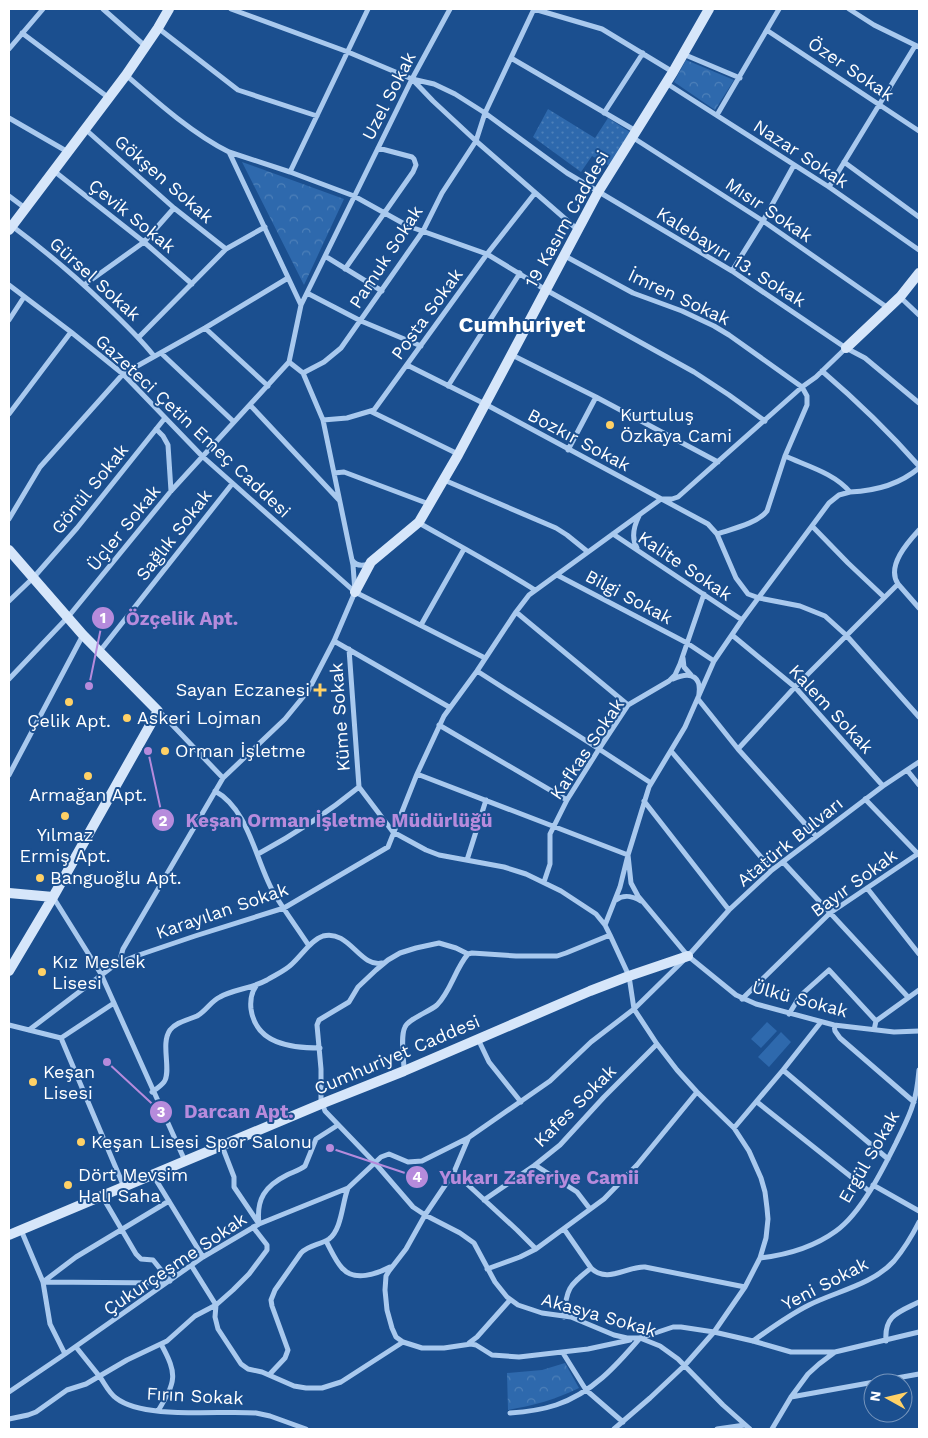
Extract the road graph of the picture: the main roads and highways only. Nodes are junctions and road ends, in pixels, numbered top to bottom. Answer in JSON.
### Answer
{"nodes":[{"id":1,"x":169,"y":9,"type":"edge"},
{"id":2,"x":709,"y":9,"type":"edge"},
{"id":3,"x":10,"y":228,"type":"edge"},
{"id":4,"x":919,"y":273,"type":"edge"},
{"id":5,"x":846,"y":348,"type":"road end"},
{"id":6,"x":9,"y":550,"type":"edge"},
{"id":7,"x":355,"y":592,"type":"road end"},
{"id":8,"x":9,"y":893,"type":"edge"},
{"id":9,"x":54,"y":899,"type":"junction"},
{"id":10,"x":688,"y":956,"type":"road end"},
{"id":11,"x":9,"y":971,"type":"edge"},
{"id":12,"x":9,"y":980,"type":"edge"},
{"id":13,"x":9,"y":1235,"type":"edge"}],
"edges":[{"from":1,"to":3,"type":"main road"},
{"from":2,"to":7,"type":"main road","name":"19 Kasım Caddesi"},
{"from":4,"to":5,"type":"main road"},
{"from":6,"to":9,"type":"main road"},
{"from":8,"to":9,"type":"main road"},
{"from":9,"to":11,"type":"main road"},
{"from":9,"to":12,"type":"main road"},
{"from":10,"to":13,"type":"main road","name":"Cumhuriyet Caddesi"}]}
